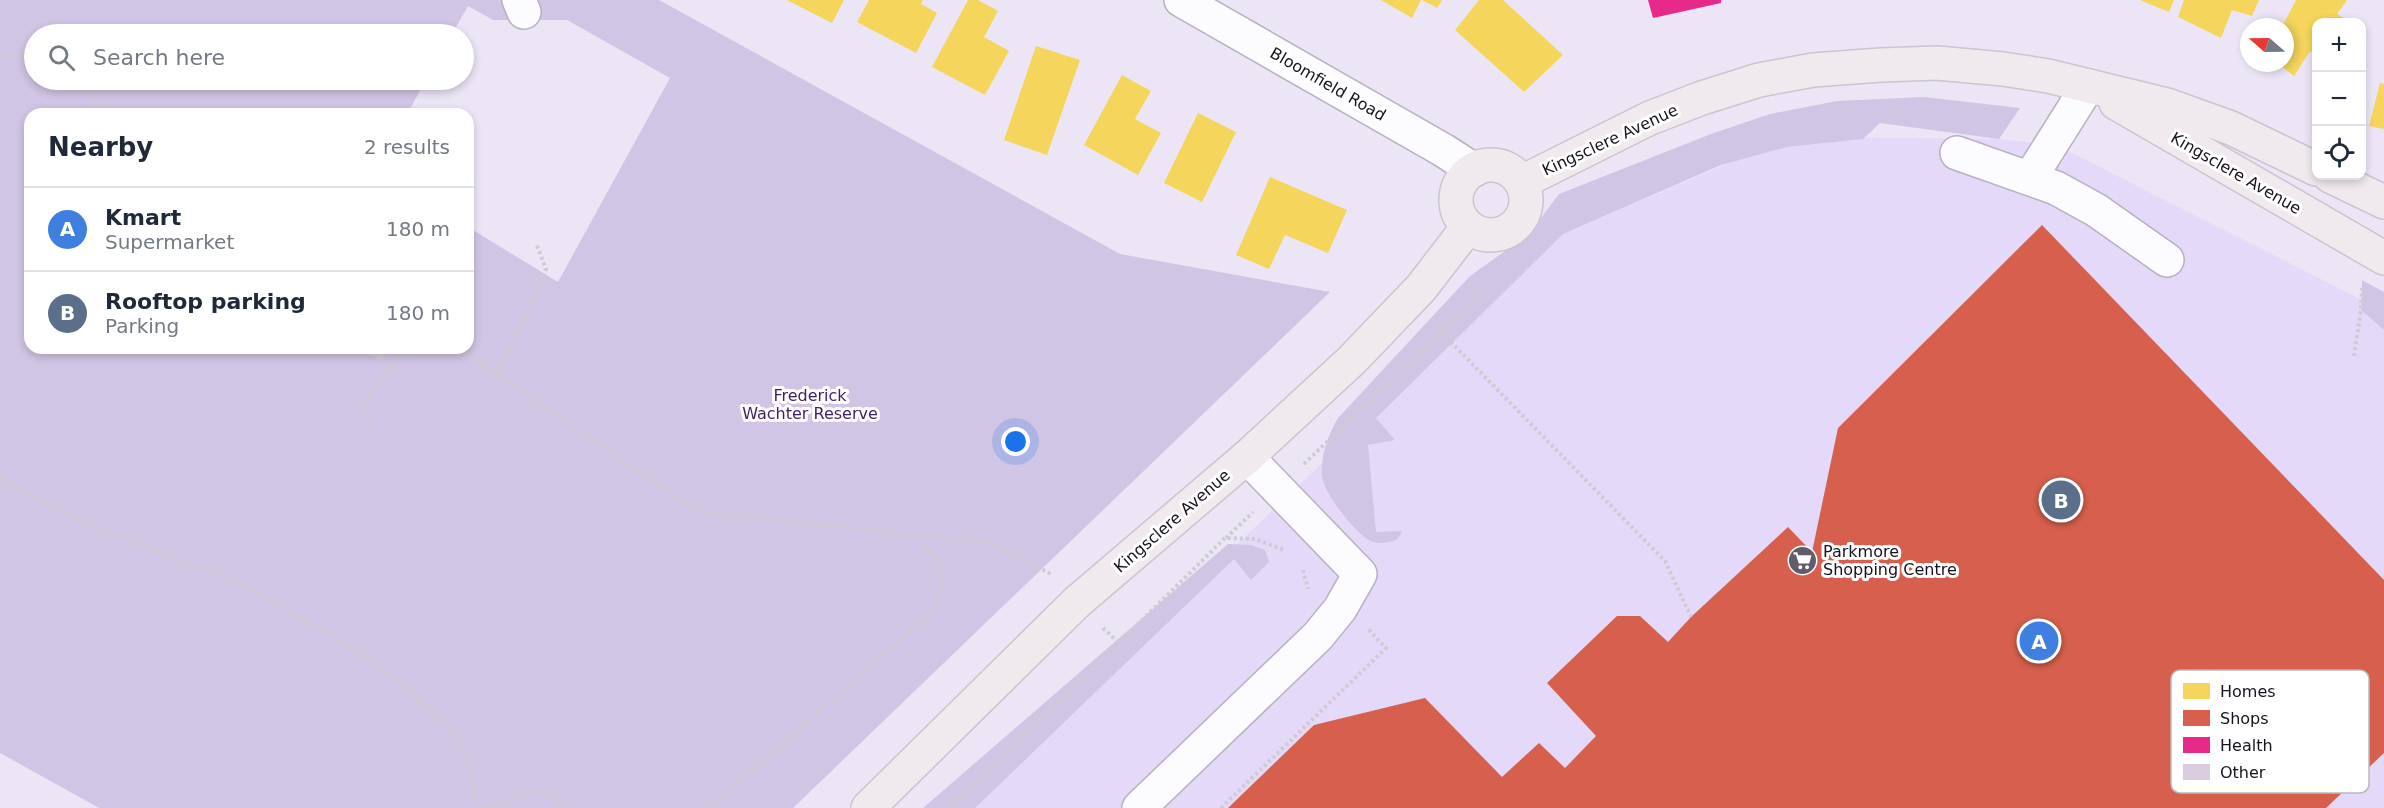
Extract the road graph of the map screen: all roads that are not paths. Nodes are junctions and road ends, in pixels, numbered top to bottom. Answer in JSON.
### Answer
{"nodes":[{"id":1,"x":1181,"y":0,"type":"edge"},
{"id":2,"x":2088,"y":86,"type":"junction"},
{"id":3,"x":1956,"y":153,"type":"dead end"},
{"id":4,"x":2312,"y":167,"type":"edge"},
{"id":5,"x":1474,"y":170,"type":"junction"},
{"id":6,"x":2030,"y":178,"type":"junction"},
{"id":7,"x":2338,"y":180,"type":"edge"},
{"id":8,"x":1522,"y":182,"type":"junction"},
{"id":9,"x":2384,"y":202,"type":"edge"},
{"id":10,"x":1468,"y":227,"type":"junction"},
{"id":11,"x":2384,"y":258,"type":"edge"},
{"id":12,"x":2167,"y":260,"type":"dead end"},
{"id":13,"x":1247,"y":457,"type":"junction"},
{"id":14,"x":868,"y":808,"type":"edge"},
{"id":15,"x":1139,"y":808,"type":"edge"}],
"edges":[{"from":1,"to":5,"type":"street","name":"Bloomfield Road"},
{"from":2,"to":4,"type":"main road","name":"Kingsclere Avenue"},
{"from":2,"to":6,"type":"street"},
{"from":2,"to":8,"type":"main road","name":"Kingsclere Avenue"},
{"from":2,"to":11,"type":"main road","name":"Kingsclere Avenue"},
{"from":3,"to":6,"type":"street"},
{"from":5,"to":8,"type":"main road"},
{"from":5,"to":10,"type":"main road"},
{"from":6,"to":12,"type":"street"},
{"from":7,"to":9,"type":"main road"},
{"from":8,"to":10,"type":"main road"},
{"from":10,"to":13,"type":"main road","name":"Kingsclere Avenue"},
{"from":13,"to":14,"type":"main road","name":"Kingsclere Avenue"},
{"from":13,"to":15,"type":"street"}]}
